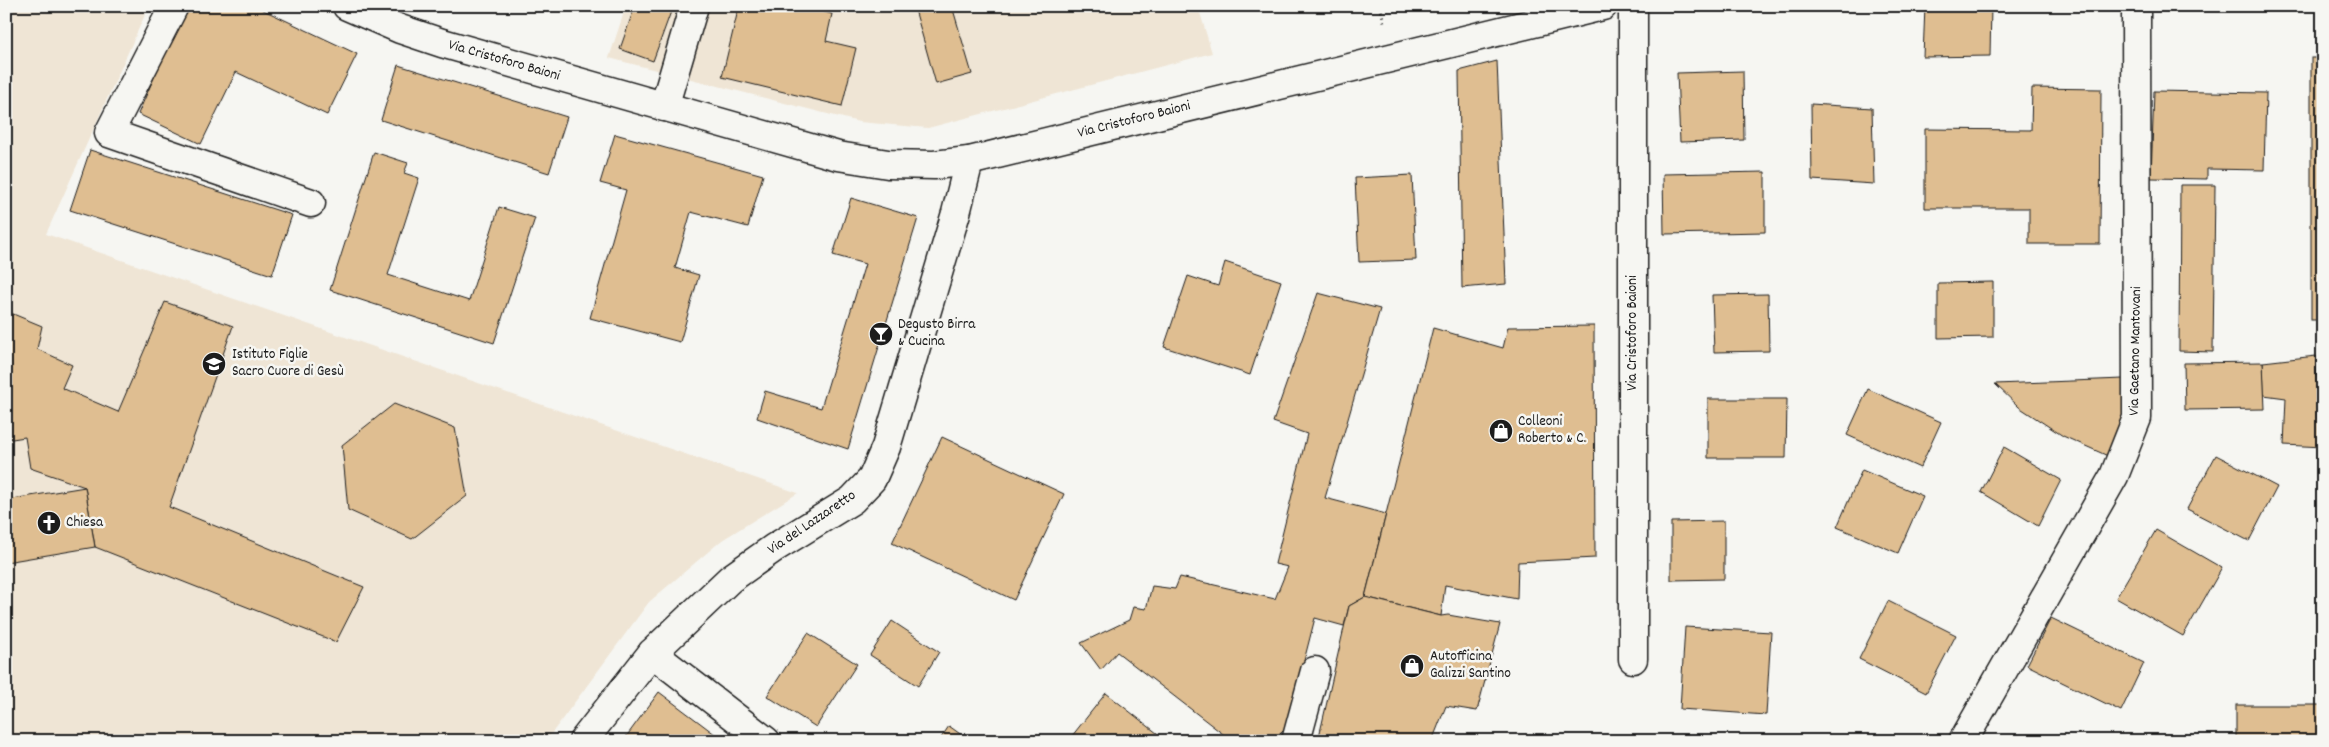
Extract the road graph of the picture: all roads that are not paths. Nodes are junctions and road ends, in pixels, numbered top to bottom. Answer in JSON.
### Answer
{"nodes":[{"id":1,"x":174,"y":6,"type":"edge"},
{"id":2,"x":347,"y":6,"type":"edge"},
{"id":3,"x":694,"y":6,"type":"edge"},
{"id":4,"x":1603,"y":6,"type":"edge"},
{"id":5,"x":1633,"y":6,"type":"edge"},
{"id":6,"x":2136,"y":6,"type":"edge"},
{"id":7,"x":664,"y":107,"type":"junction"},
{"id":8,"x":969,"y":161,"type":"junction"},
{"id":9,"x":311,"y":203,"type":"dead end"},
{"id":10,"x":652,"y":653,"type":"junction"},
{"id":11,"x":1633,"y":659,"type":"dead end"},
{"id":12,"x":1315,"y":671,"type":"dead end"},
{"id":13,"x":583,"y":741,"type":"edge"},
{"id":14,"x":766,"y":741,"type":"edge"},
{"id":15,"x":1296,"y":741,"type":"edge"},
{"id":16,"x":1963,"y":741,"type":"edge"}],
"edges":[{"from":1,"to":9,"type":"street"},
{"from":2,"to":7,"type":"street","name":"Via Cristoforo Baioni"},
{"from":3,"to":7,"type":"street"},
{"from":4,"to":8,"type":"street","name":"Via Cristoforo Baioni"},
{"from":5,"to":11,"type":"street","name":"Via Cristoforo Baioni"},
{"from":6,"to":16,"type":"street","name":"Via Gaetano Mantovani"},
{"from":7,"to":8,"type":"street","name":"Via Cristoforo Baioni"},
{"from":8,"to":10,"type":"street","name":"Via del Lazzaretto"},
{"from":10,"to":13,"type":"street","name":"Via del Lazzaretto"},
{"from":10,"to":14,"type":"street"},
{"from":12,"to":15,"type":"street"}]}
